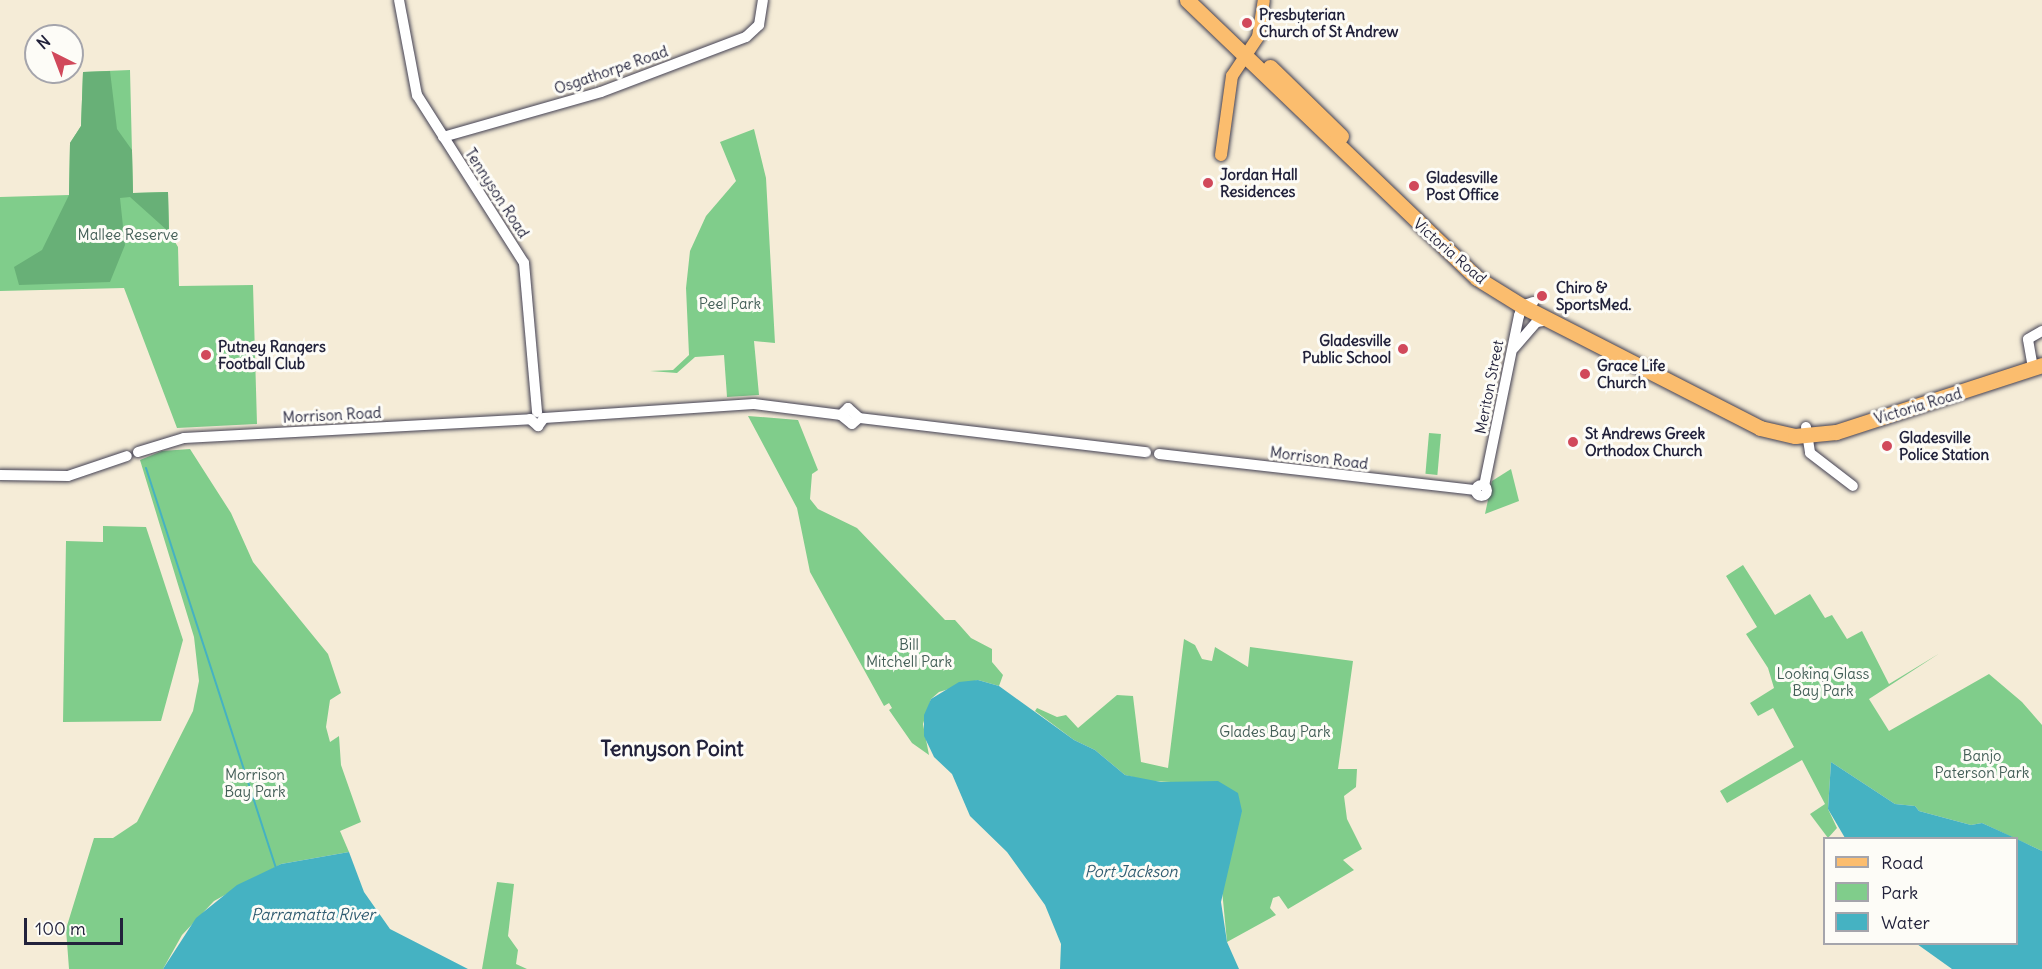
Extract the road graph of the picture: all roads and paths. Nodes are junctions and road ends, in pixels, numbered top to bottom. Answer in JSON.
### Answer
{"nodes":[{"id":1,"x":399,"y":0,"type":"edge"},
{"id":2,"x":763,"y":0,"type":"edge"},
{"id":3,"x":1186,"y":0,"type":"edge"},
{"id":4,"x":1198,"y":0,"type":"edge"},
{"id":5,"x":1264,"y":0,"type":"edge"},
{"id":6,"x":1248,"y":51,"type":"junction"},
{"id":7,"x":442,"y":137,"type":"junction"},
{"id":8,"x":1221,"y":155,"type":"dead end"},
{"id":9,"x":1527,"y":304,"type":"junction"},
{"id":10,"x":1552,"y":320,"type":"junction"},
{"id":11,"x":2042,"y":331,"type":"edge"},
{"id":12,"x":1512,"y":353,"type":"junction"},
{"id":13,"x":2037,"y":363,"type":"edge"},
{"id":14,"x":537,"y":417,"type":"junction"},
{"id":15,"x":1807,"y":432,"type":"junction"},
{"id":16,"x":0,"y":475,"type":"edge"},
{"id":17,"x":1853,"y":486,"type":"dead end"},
{"id":18,"x":1480,"y":488,"type":"joint"}],
"edges":[{"from":1,"to":7,"type":"street","name":"Tennyson Road"},
{"from":2,"to":7,"type":"street","name":"Osgathorpe Road"},
{"from":3,"to":6,"type":"highway","name":"Victoria Road"},
{"from":4,"to":6,"type":"highway","name":"Victoria Road"},
{"from":5,"to":6,"type":"main road"},
{"from":6,"to":8,"type":"main road"},
{"from":6,"to":9,"type":"highway","name":"Victoria Road"},
{"from":7,"to":14,"type":"street","name":"Tennyson Road"},
{"from":9,"to":10,"type":"highway","name":"Victoria Road"},
{"from":9,"to":12,"type":"street","name":"Meriton Street"},
{"from":9,"to":15,"type":"highway","name":"Victoria Road"},
{"from":10,"to":12,"type":"street"},
{"from":10,"to":15,"type":"highway","name":"Victoria Road"},
{"from":11,"to":13,"type":"street"},
{"from":12,"to":18,"type":"street","name":"Meriton Street"},
{"from":13,"to":15,"type":"highway","name":"Victoria Road"},
{"from":14,"to":16,"type":"street","name":"Morrison Road"},
{"from":14,"to":18,"type":"street","name":"Morrison Road"},
{"from":15,"to":17,"type":"street"}]}
